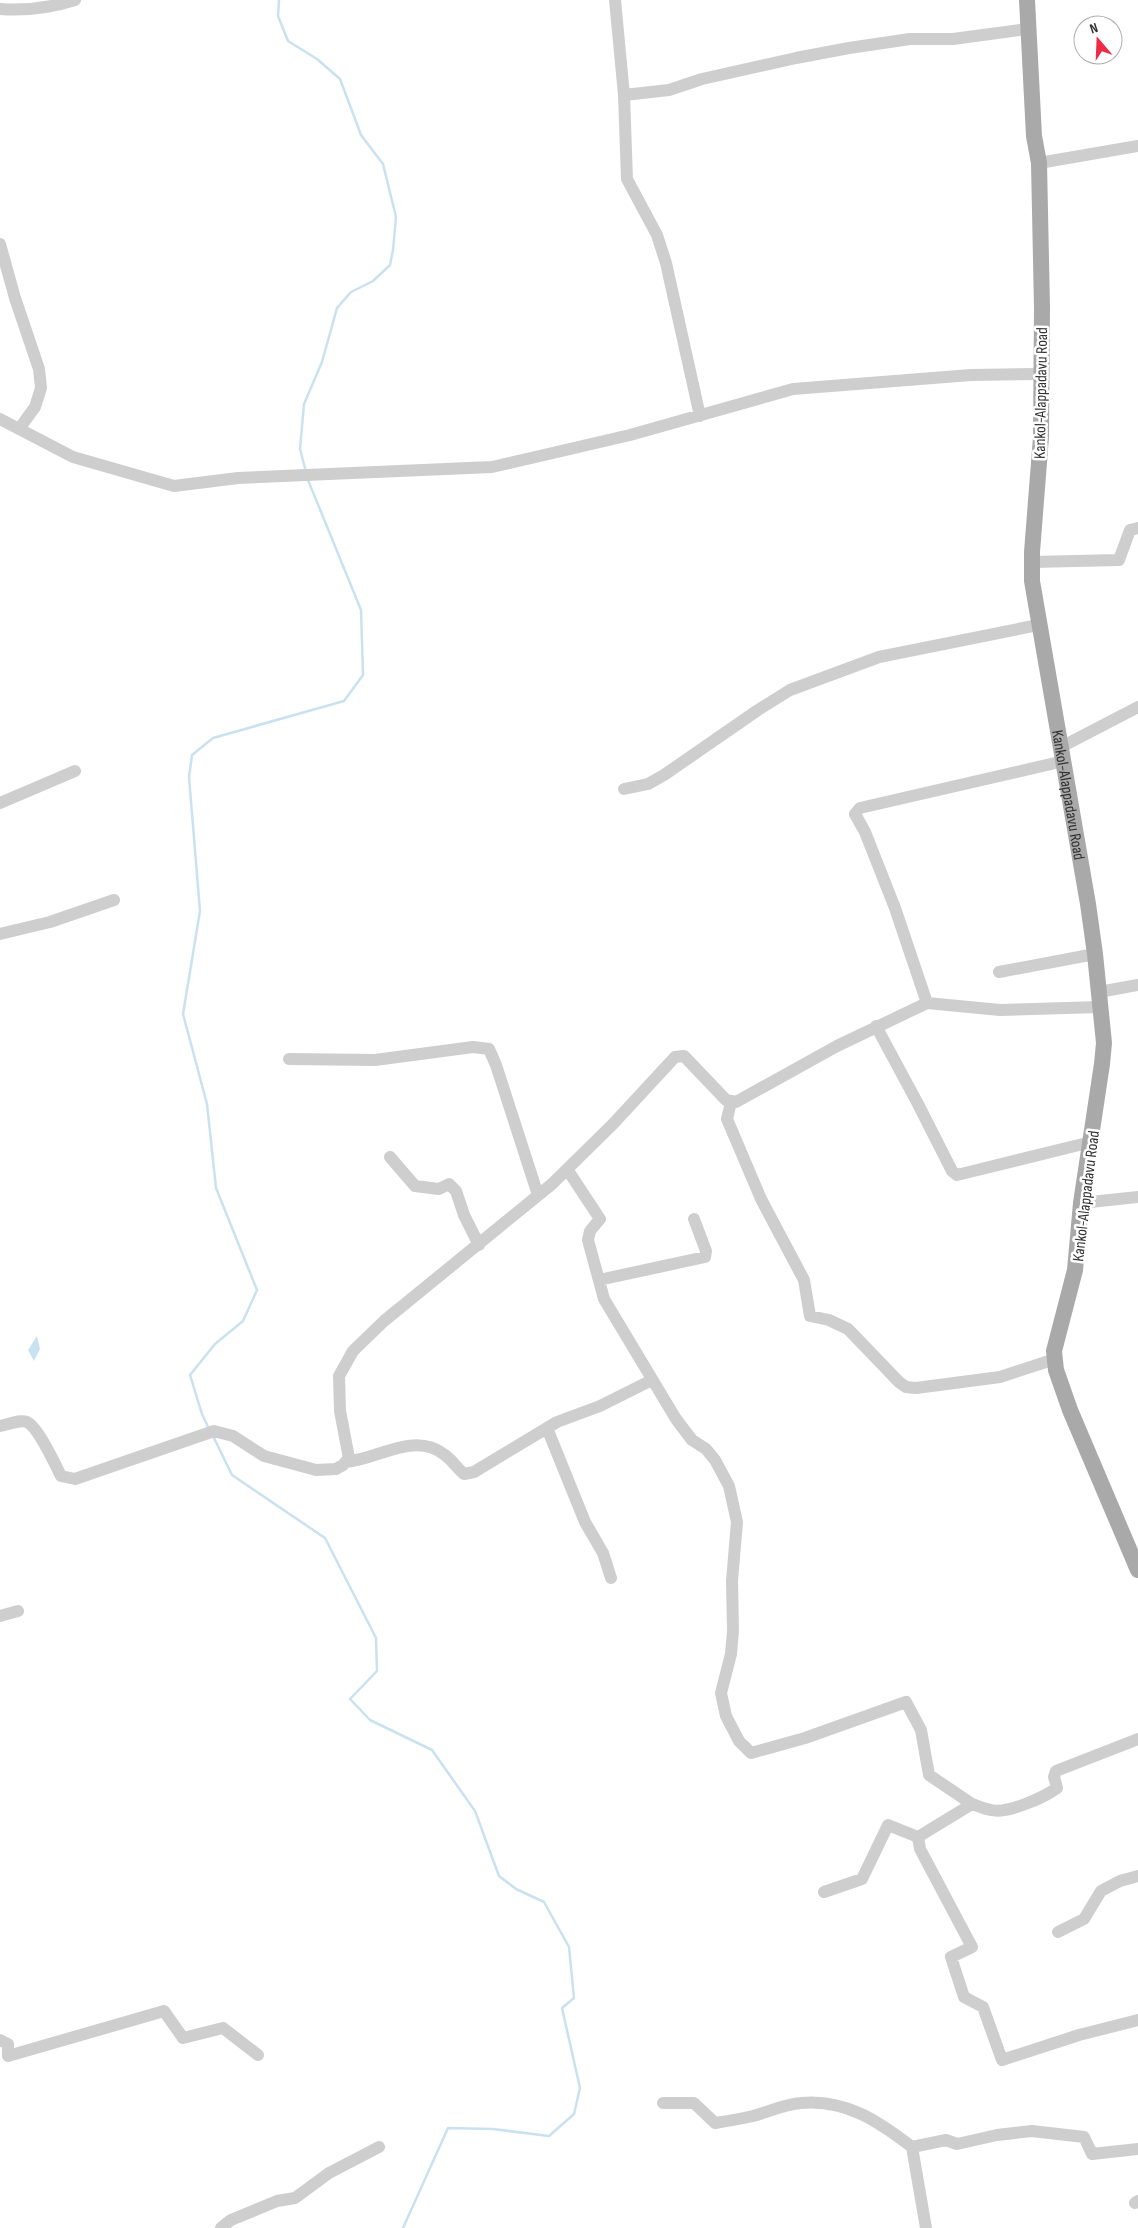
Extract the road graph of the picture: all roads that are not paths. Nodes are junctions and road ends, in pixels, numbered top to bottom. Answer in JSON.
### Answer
{"nodes":[{"id":1,"x":75,"y":0,"type":"edge"},
{"id":2,"x":615,"y":0,"type":"edge"},
{"id":3,"x":1027,"y":0,"type":"edge"},
{"id":4,"x":0,"y":9,"type":"edge"},
{"id":5,"x":1027,"y":29,"type":"junction"},
{"id":6,"x":624,"y":95,"type":"junction"},
{"id":7,"x":1138,"y":146,"type":"edge"},
{"id":8,"x":1039,"y":163,"type":"junction"},
{"id":9,"x":0,"y":244,"type":"edge"},
{"id":10,"x":1041,"y":374,"type":"junction"},
{"id":11,"x":700,"y":416,"type":"junction"},
{"id":12,"x":0,"y":419,"type":"edge"},
{"id":13,"x":18,"y":429,"type":"junction"},
{"id":14,"x":1138,"y":528,"type":"edge"},
{"id":15,"x":1032,"y":562,"type":"junction"},
{"id":16,"x":1038,"y":625,"type":"junction"},
{"id":17,"x":1138,"y":707,"type":"edge"},
{"id":18,"x":1063,"y":754,"type":"junction"},
{"id":19,"x":74,"y":772,"type":"dead end"},
{"id":20,"x":624,"y":790,"type":"dead end"},
{"id":21,"x":0,"y":803,"type":"edge"},
{"id":22,"x":114,"y":900,"type":"dead end"},
{"id":23,"x":0,"y":934,"type":"edge"},
{"id":24,"x":1095,"y":954,"type":"junction"},
{"id":25,"x":999,"y":972,"type":"dead end"},
{"id":26,"x":1138,"y":985,"type":"edge"},
{"id":27,"x":1100,"y":1000,"type":"junction"},
{"id":28,"x":927,"y":1003,"type":"junction"},
{"id":29,"x":876,"y":1026,"type":"junction"},
{"id":30,"x":289,"y":1059,"type":"dead end"},
{"id":31,"x":731,"y":1102,"type":"junction"},
{"id":32,"x":1091,"y":1142,"type":"junction"},
{"id":33,"x":390,"y":1157,"type":"dead end"},
{"id":34,"x":567,"y":1169,"type":"junction"},
{"id":35,"x":538,"y":1195,"type":"junction"},
{"id":36,"x":1138,"y":1197,"type":"edge"},
{"id":37,"x":1081,"y":1203,"type":"junction"},
{"id":38,"x":694,"y":1219,"type":"dead end"},
{"id":39,"x":479,"y":1245,"type":"junction"},
{"id":40,"x":599,"y":1280,"type":"junction"},
{"id":41,"x":1055,"y":1359,"type":"junction"},
{"id":42,"x":652,"y":1380,"type":"junction"},
{"id":43,"x":0,"y":1426,"type":"edge"},
{"id":44,"x":547,"y":1428,"type":"junction"},
{"id":45,"x":346,"y":1462,"type":"junction"},
{"id":46,"x":1138,"y":1570,"type":"edge"},
{"id":47,"x":612,"y":1578,"type":"dead end"},
{"id":48,"x":18,"y":1611,"type":"dead end"},
{"id":49,"x":0,"y":1616,"type":"edge"},
{"id":50,"x":1138,"y":1739,"type":"edge"},
{"id":51,"x":972,"y":1804,"type":"junction"},
{"id":52,"x":918,"y":1837,"type":"junction"},
{"id":53,"x":1138,"y":1876,"type":"edge"},
{"id":54,"x":824,"y":1892,"type":"dead end"},
{"id":55,"x":1058,"y":1932,"type":"dead end"},
{"id":56,"x":1138,"y":2020,"type":"edge"},
{"id":57,"x":0,"y":2040,"type":"edge"},
{"id":58,"x":258,"y":2055,"type":"dead end"},
{"id":59,"x":663,"y":2104,"type":"dead end"},
{"id":60,"x":379,"y":2147,"type":"dead end"},
{"id":61,"x":912,"y":2147,"type":"junction"},
{"id":62,"x":1138,"y":2149,"type":"edge"},
{"id":63,"x":221,"y":2228,"type":"edge"},
{"id":64,"x":926,"y":2228,"type":"edge"}],
"edges":[{"from":1,"to":4,"type":"street"},
{"from":2,"to":6,"type":"street"},
{"from":3,"to":5,"type":"main road","name":"Kankol-Alappadavu Road"},
{"from":5,"to":6,"type":"street"},
{"from":5,"to":8,"type":"main road","name":"Kankol-Alappadavu Road"},
{"from":6,"to":11,"type":"street"},
{"from":7,"to":8,"type":"street"},
{"from":8,"to":10,"type":"main road","name":"Kankol-Alappadavu Road"},
{"from":9,"to":13,"type":"street"},
{"from":10,"to":11,"type":"street"},
{"from":10,"to":15,"type":"main road","name":"Kankol-Alappadavu Road"},
{"from":11,"to":13,"type":"street"},
{"from":12,"to":13,"type":"street"},
{"from":14,"to":15,"type":"street"},
{"from":15,"to":16,"type":"main road","name":"Kankol-Alappadavu Road"},
{"from":16,"to":18,"type":"main road","name":"Kankol-Alappadavu Road"},
{"from":16,"to":20,"type":"street"},
{"from":17,"to":18,"type":"street"},
{"from":18,"to":24,"type":"main road","name":"Kankol-Alappadavu Road"},
{"from":18,"to":28,"type":"street"},
{"from":19,"to":21,"type":"street"},
{"from":22,"to":23,"type":"street"},
{"from":24,"to":25,"type":"street"},
{"from":24,"to":27,"type":"main road","name":"Kankol-Alappadavu Road"},
{"from":26,"to":27,"type":"street"},
{"from":27,"to":28,"type":"street"},
{"from":27,"to":32,"type":"main road","name":"Kankol-Alappadavu Road"},
{"from":28,"to":29,"type":"street"},
{"from":29,"to":31,"type":"street"},
{"from":29,"to":32,"type":"street"},
{"from":30,"to":35,"type":"street"},
{"from":31,"to":34,"type":"street"},
{"from":31,"to":41,"type":"street"},
{"from":32,"to":37,"type":"main road","name":"Kankol-Alappadavu Road"},
{"from":33,"to":39,"type":"street"},
{"from":34,"to":35,"type":"street"},
{"from":34,"to":40,"type":"street"},
{"from":35,"to":39,"type":"street"},
{"from":36,"to":37,"type":"street"},
{"from":37,"to":41,"type":"main road","name":"Kankol-Alappadavu Road"},
{"from":38,"to":40,"type":"street"},
{"from":39,"to":45,"type":"street"},
{"from":40,"to":42,"type":"street"},
{"from":41,"to":46,"type":"main road","name":"Kankol-Alappadavu Road"},
{"from":42,"to":44,"type":"street"},
{"from":42,"to":51,"type":"street"},
{"from":43,"to":45,"type":"street"},
{"from":44,"to":45,"type":"street"},
{"from":44,"to":47,"type":"street"},
{"from":48,"to":49,"type":"street"},
{"from":50,"to":51,"type":"street"},
{"from":51,"to":52,"type":"street"},
{"from":52,"to":54,"type":"street"},
{"from":52,"to":56,"type":"street"},
{"from":53,"to":55,"type":"street"},
{"from":57,"to":58,"type":"street"},
{"from":59,"to":61,"type":"street"},
{"from":60,"to":63,"type":"street"},
{"from":61,"to":62,"type":"street"},
{"from":61,"to":64,"type":"street"}]}
